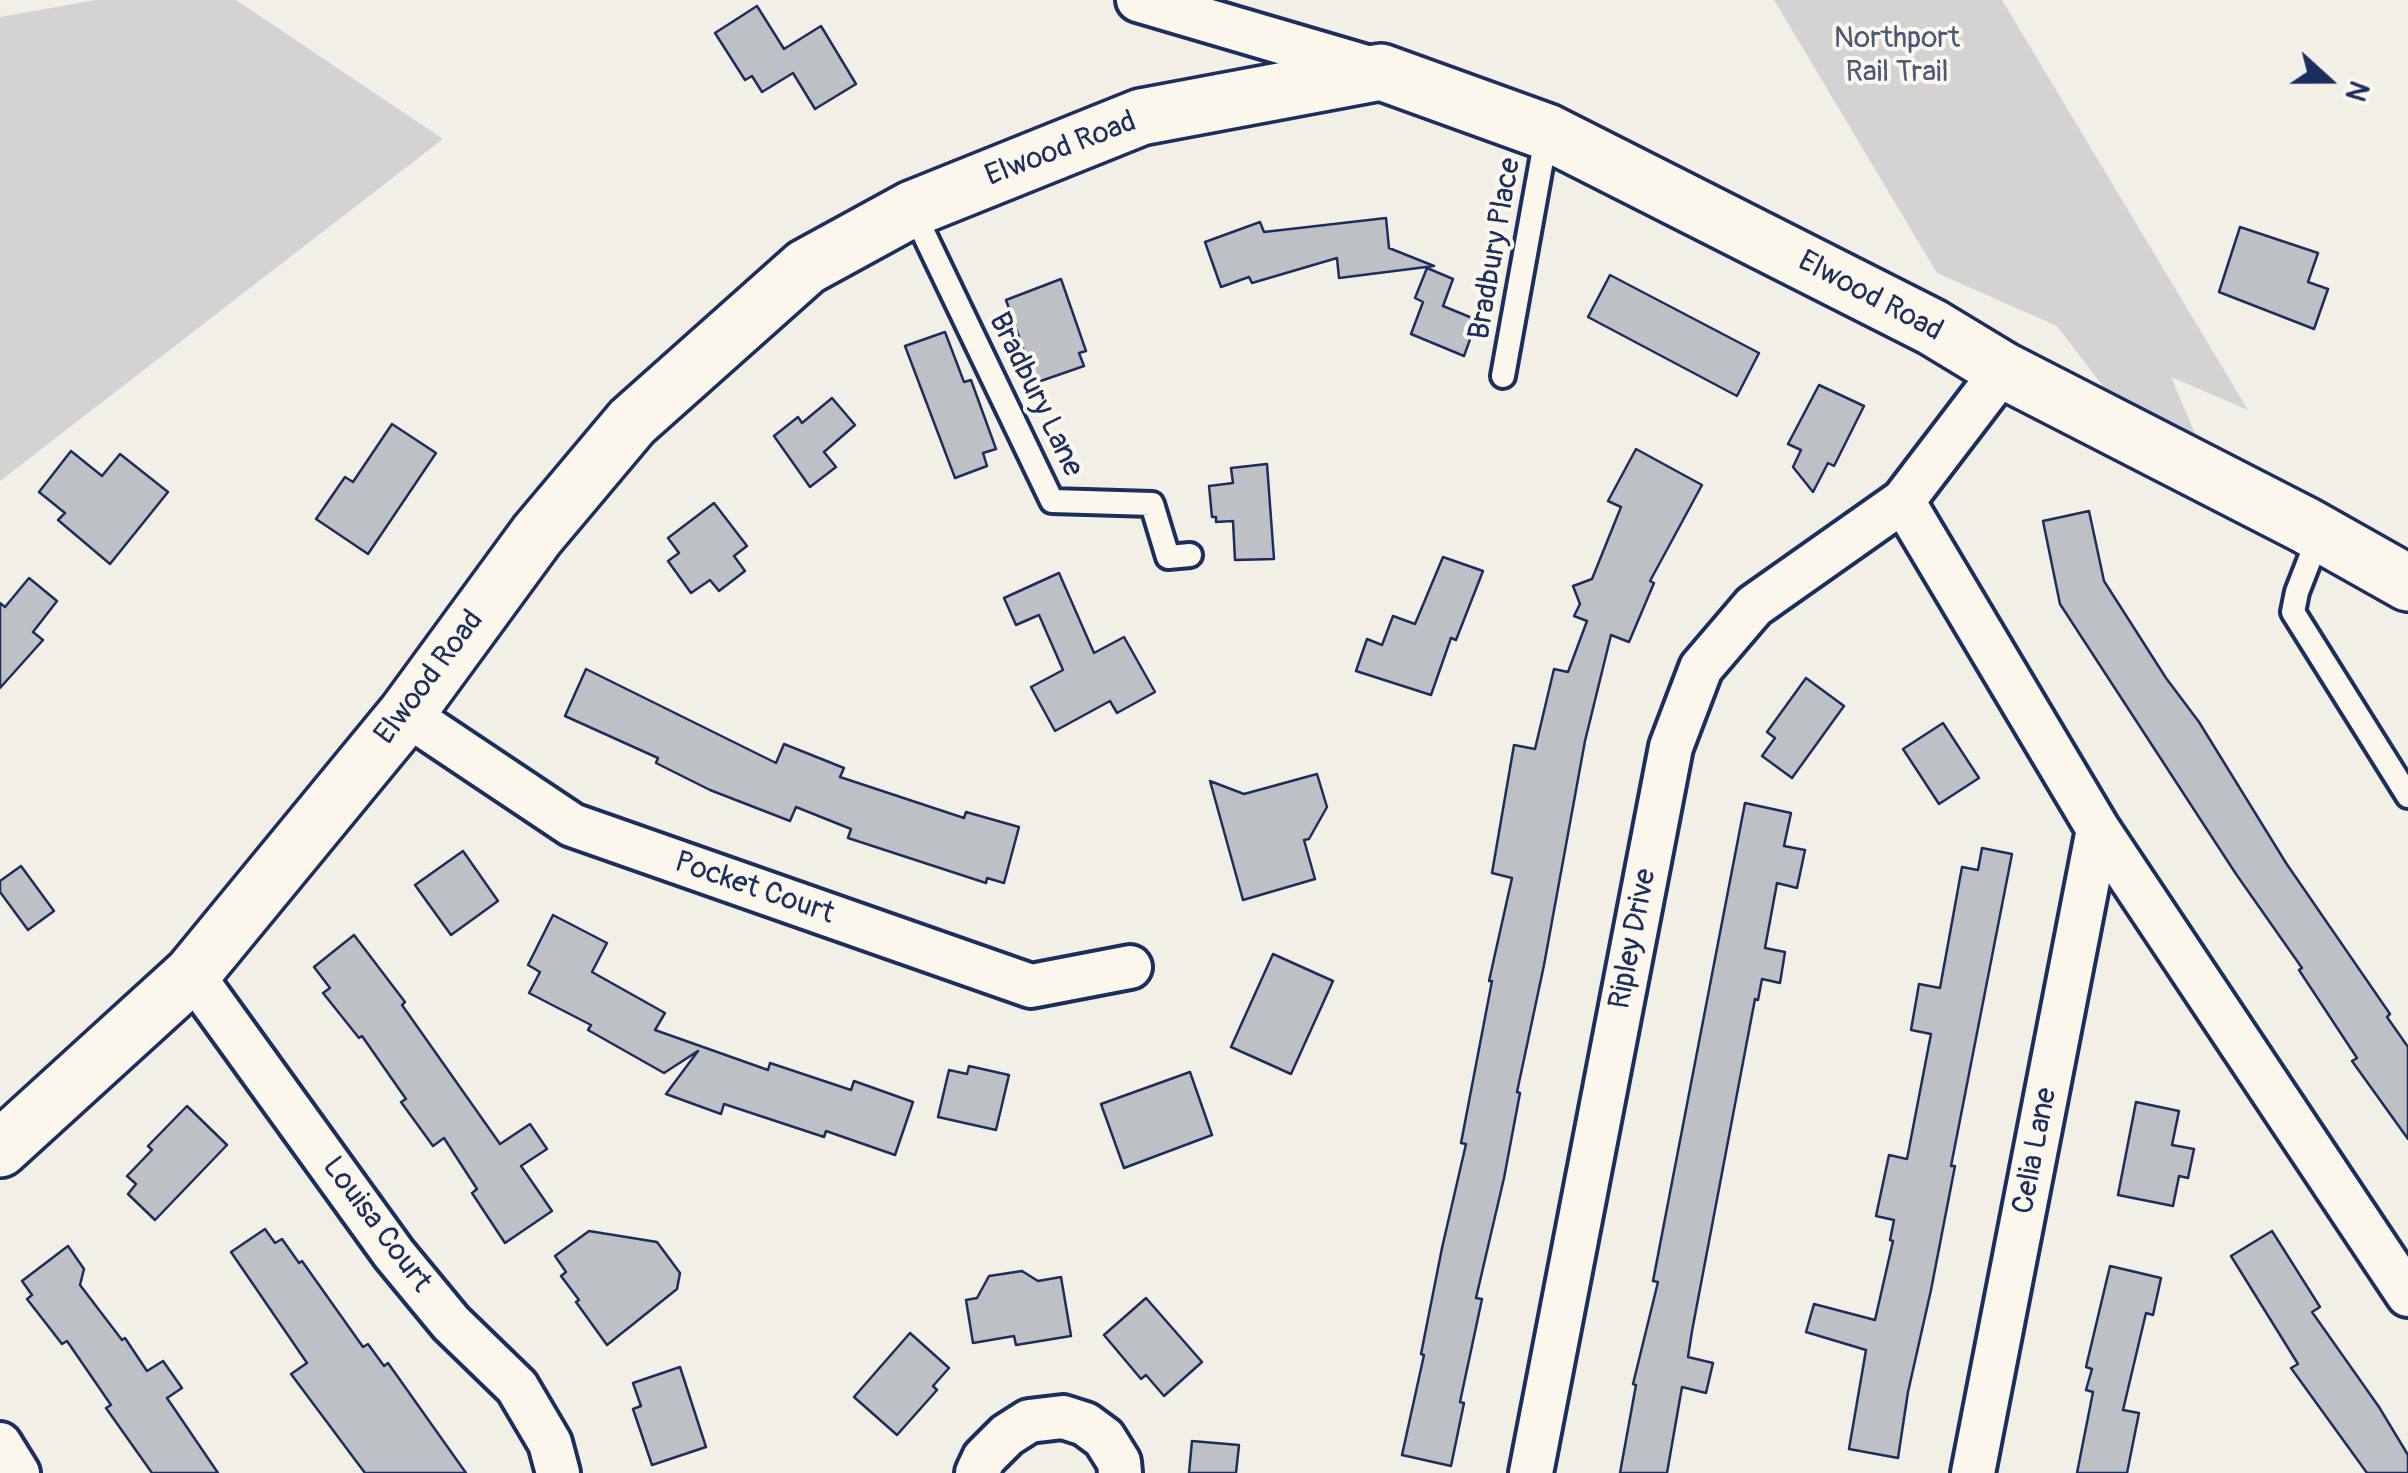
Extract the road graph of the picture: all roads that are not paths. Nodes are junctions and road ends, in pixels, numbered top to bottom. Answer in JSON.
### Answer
{"nodes":[{"id":1,"x":1138,"y":0,"type":"edge"},
{"id":2,"x":1381,"y":72,"type":"junction"},
{"id":3,"x":1547,"y":132,"type":"junction"},
{"id":4,"x":912,"y":209,"type":"junction"},
{"id":5,"x":2003,"y":370,"type":"junction"},
{"id":6,"x":1503,"y":376,"type":"dead end"},
{"id":7,"x":1902,"y":501,"type":"junction"},
{"id":8,"x":2320,"y":534,"type":"junction"},
{"id":9,"x":1190,"y":555,"type":"dead end"},
{"id":10,"x":2408,"y":584,"type":"edge"},
{"id":11,"x":406,"y":714,"type":"junction"},
{"id":12,"x":2408,"y":796,"type":"edge"},
{"id":13,"x":2098,"y":829,"type":"junction"},
{"id":14,"x":1130,"y":968,"type":"dead end"},
{"id":15,"x":192,"y":974,"type":"junction"},
{"id":16,"x":0,"y":1149,"type":"edge"},
{"id":17,"x":2408,"y":1295,"type":"edge"},
{"id":18,"x":0,"y":1444,"type":"edge"},
{"id":19,"x":18,"y":1473,"type":"edge"},
{"id":20,"x":558,"y":1473,"type":"edge"},
{"id":21,"x":977,"y":1473,"type":"edge"},
{"id":22,"x":1120,"y":1473,"type":"edge"},
{"id":23,"x":1531,"y":1473,"type":"edge"},
{"id":24,"x":1973,"y":1473,"type":"edge"}],
"edges":[{"from":1,"to":2,"type":"street"},
{"from":2,"to":3,"type":"main road","name":"Elwood Road"},
{"from":2,"to":4,"type":"main road","name":"Elwood Road"},
{"from":3,"to":5,"type":"main road","name":"Elwood Road"},
{"from":3,"to":6,"type":"lane","name":"Bradbury Place"},
{"from":4,"to":9,"type":"lane","name":"Bradbury Lane"},
{"from":4,"to":11,"type":"main road","name":"Elwood Road"},
{"from":5,"to":7,"type":"street","name":"Ripley Drive"},
{"from":5,"to":8,"type":"main road","name":"Elwood Road"},
{"from":7,"to":13,"type":"street"},
{"from":7,"to":23,"type":"street","name":"Ripley Drive"},
{"from":8,"to":10,"type":"main road","name":"Elwood Road"},
{"from":8,"to":12,"type":"lane"},
{"from":11,"to":14,"type":"street","name":"Pocket Court"},
{"from":11,"to":15,"type":"main road","name":"Elwood Road"},
{"from":13,"to":17,"type":"street"},
{"from":13,"to":24,"type":"street","name":"Celia Lane"},
{"from":15,"to":16,"type":"main road","name":"Elwood Road"},
{"from":15,"to":20,"type":"street","name":"Louisa Court"},
{"from":18,"to":19,"type":"street"},
{"from":21,"to":22,"type":"street"}]}
